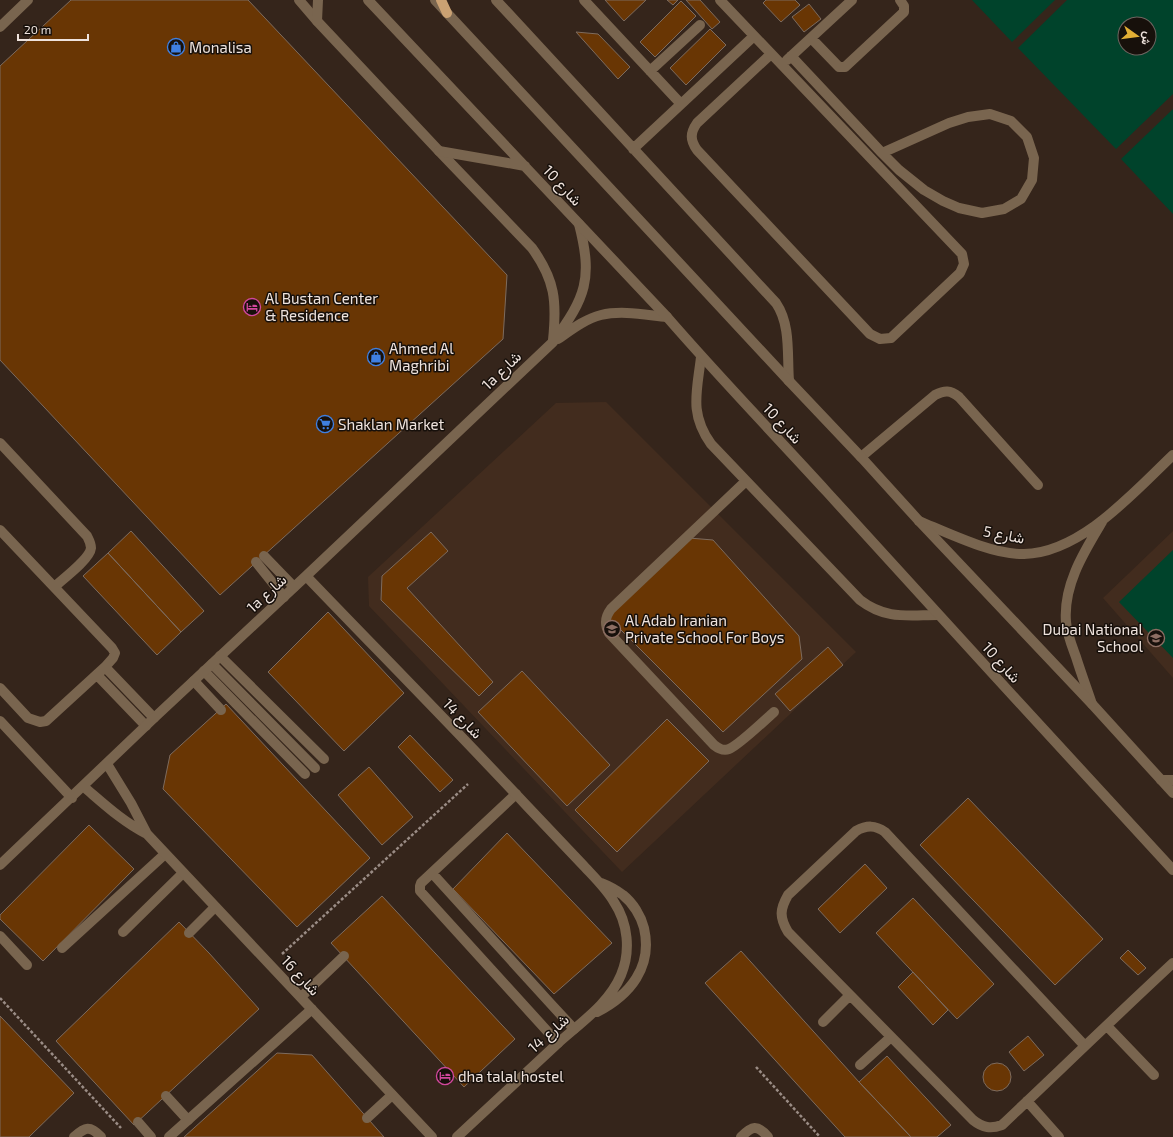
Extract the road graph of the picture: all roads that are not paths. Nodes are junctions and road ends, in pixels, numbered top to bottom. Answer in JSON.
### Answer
{"nodes":[{"id":1,"x":28,"y":0,"type":"edge"},
{"id":2,"x":299,"y":0,"type":"edge"},
{"id":3,"x":318,"y":0,"type":"edge"},
{"id":4,"x":368,"y":0,"type":"edge"},
{"id":5,"x":435,"y":0,"type":"edge"},
{"id":6,"x":441,"y":0,"type":"edge"},
{"id":7,"x":496,"y":0,"type":"edge"},
{"id":8,"x":584,"y":0,"type":"edge"},
{"id":9,"x":720,"y":0,"type":"edge"},
{"id":10,"x":852,"y":0,"type":"edge"},
{"id":11,"x":900,"y":0,"type":"edge"},
{"id":12,"x":447,"y":13,"type":"junction"},
{"id":13,"x":317,"y":21,"type":"junction"},
{"id":14,"x":700,"y":25,"type":"dead end"},
{"id":15,"x":0,"y":27,"type":"edge"},
{"id":16,"x":754,"y":36,"type":"junction"},
{"id":17,"x":812,"y":38,"type":"junction"},
{"id":18,"x":771,"y":54,"type":"junction"},
{"id":19,"x":791,"y":56,"type":"junction"},
{"id":20,"x":782,"y":64,"type":"junction"},
{"id":21,"x":650,"y":71,"type":"junction"},
{"id":22,"x":681,"y":104,"type":"junction"},
{"id":23,"x":633,"y":149,"type":"junction"},
{"id":24,"x":439,"y":151,"type":"junction"},
{"id":25,"x":882,"y":153,"type":"junction"},
{"id":26,"x":525,"y":166,"type":"junction"},
{"id":27,"x":578,"y":224,"type":"junction"},
{"id":28,"x":667,"y":317,"type":"junction"},
{"id":29,"x":552,"y":342,"type":"junction"},
{"id":30,"x":701,"y":357,"type":"junction"},
{"id":31,"x":789,"y":381,"type":"junction"},
{"id":32,"x":0,"y":443,"type":"edge"},
{"id":33,"x":1173,"y":455,"type":"edge"},
{"id":34,"x":861,"y":457,"type":"junction"},
{"id":35,"x":746,"y":481,"type":"junction"},
{"id":36,"x":1038,"y":485,"type":"dead end"},
{"id":37,"x":919,"y":521,"type":"junction"},
{"id":38,"x":1103,"y":521,"type":"junction"},
{"id":39,"x":0,"y":530,"type":"edge"},
{"id":40,"x":306,"y":576,"type":"junction"},
{"id":41,"x":54,"y":587,"type":"junction"},
{"id":42,"x":294,"y":587,"type":"junction"},
{"id":43,"x":284,"y":596,"type":"junction"},
{"id":44,"x":938,"y":615,"type":"junction"},
{"id":45,"x":220,"y":656,"type":"junction"},
{"id":46,"x":212,"y":664,"type":"junction"},
{"id":47,"x":105,"y":666,"type":"junction"},
{"id":48,"x":204,"y":672,"type":"junction"},
{"id":49,"x":97,"y":675,"type":"junction"},
{"id":50,"x":194,"y":681,"type":"junction"},
{"id":51,"x":0,"y":688,"type":"edge"},
{"id":52,"x":1092,"y":704,"type":"junction"},
{"id":53,"x":221,"y":710,"type":"dead end"},
{"id":54,"x":774,"y":712,"type":"dead end"},
{"id":55,"x":154,"y":718,"type":"junction"},
{"id":56,"x":0,"y":721,"type":"edge"},
{"id":57,"x":146,"y":726,"type":"junction"},
{"id":58,"x":324,"y":759,"type":"dead end"},
{"id":59,"x":107,"y":764,"type":"junction"},
{"id":60,"x":315,"y":768,"type":"dead end"},
{"id":61,"x":305,"y":774,"type":"dead end"},
{"id":62,"x":1161,"y":780,"type":"junction"},
{"id":63,"x":1173,"y":780,"type":"edge"},
{"id":64,"x":84,"y":787,"type":"junction"},
{"id":65,"x":1173,"y":792,"type":"edge"},
{"id":66,"x":516,"y":794,"type":"junction"},
{"id":67,"x":72,"y":798,"type":"junction"},
{"id":68,"x":147,"y":834,"type":"junction"},
{"id":69,"x":165,"y":854,"type":"junction"},
{"id":70,"x":0,"y":865,"type":"edge"},
{"id":71,"x":1173,"y":870,"type":"edge"},
{"id":72,"x":432,"y":873,"type":"junction"},
{"id":73,"x":183,"y":874,"type":"junction"},
{"id":74,"x":598,"y":881,"type":"junction"},
{"id":75,"x":215,"y":907,"type":"junction"},
{"id":76,"x":123,"y":932,"type":"dead end"},
{"id":77,"x":189,"y":933,"type":"dead end"},
{"id":78,"x":0,"y":936,"type":"edge"},
{"id":79,"x":62,"y":948,"type":"dead end"},
{"id":80,"x":344,"y":956,"type":"dead end"},
{"id":81,"x":1173,"y":963,"type":"edge"},
{"id":82,"x":27,"y":965,"type":"dead end"},
{"id":83,"x":850,"y":995,"type":"junction"},
{"id":84,"x":301,"y":998,"type":"junction"},
{"id":85,"x":312,"y":1009,"type":"junction"},
{"id":86,"x":589,"y":1016,"type":"junction"},
{"id":87,"x":823,"y":1022,"type":"dead end"},
{"id":88,"x":1107,"y":1026,"type":"junction"},
{"id":89,"x":574,"y":1029,"type":"junction"},
{"id":90,"x":891,"y":1037,"type":"junction"},
{"id":91,"x":558,"y":1043,"type":"junction"},
{"id":92,"x":1085,"y":1046,"type":"junction"},
{"id":93,"x":860,"y":1065,"type":"dead end"},
{"id":94,"x":1154,"y":1075,"type":"dead end"},
{"id":95,"x":392,"y":1095,"type":"junction"},
{"id":96,"x":166,"y":1096,"type":"dead end"},
{"id":97,"x":1027,"y":1101,"type":"junction"},
{"id":98,"x":367,"y":1118,"type":"dead end"},
{"id":99,"x":188,"y":1120,"type":"junction"},
{"id":100,"x":138,"y":1122,"type":"dead end"},
{"id":101,"x":74,"y":1137,"type":"edge"},
{"id":102,"x":101,"y":1137,"type":"edge"},
{"id":103,"x":151,"y":1137,"type":"edge"},
{"id":104,"x":169,"y":1137,"type":"edge"},
{"id":105,"x":432,"y":1137,"type":"edge"},
{"id":106,"x":457,"y":1137,"type":"edge"},
{"id":107,"x":741,"y":1137,"type":"edge"},
{"id":108,"x":768,"y":1137,"type":"edge"},
{"id":109,"x":1059,"y":1137,"type":"edge"}],
"edges":[{"from":1,"to":15,"type":"street"},
{"from":2,"to":13,"type":"street"},
{"from":3,"to":13,"type":"street"},
{"from":4,"to":26,"type":"street","name":"شارع 10"},
{"from":5,"to":12,"type":"street"},
{"from":6,"to":12,"type":"main road"},
{"from":7,"to":23,"type":"street"},
{"from":8,"to":21,"type":"street"},
{"from":9,"to":16,"type":"street"},
{"from":10,"to":17,"type":"street"},
{"from":11,"to":17,"type":"street"},
{"from":12,"to":31,"type":"street"},
{"from":13,"to":24,"type":"street"},
{"from":14,"to":21,"type":"street"},
{"from":16,"to":18,"type":"street"},
{"from":16,"to":22,"type":"street"},
{"from":17,"to":19,"type":"street"},
{"from":18,"to":20,"type":"street"},
{"from":18,"to":20,"type":"street"},
{"from":19,"to":20,"type":"street"},
{"from":19,"to":25,"type":"street"},
{"from":21,"to":22,"type":"street"},
{"from":22,"to":23,"type":"street"},
{"from":23,"to":31,"type":"street"},
{"from":24,"to":26,"type":"street"},
{"from":24,"to":29,"type":"street"},
{"from":25,"to":25,"type":"street"},
{"from":26,"to":27,"type":"street","name":"شارع 10"},
{"from":27,"to":28,"type":"street","name":"شارع 10"},
{"from":27,"to":29,"type":"street","name":"1a شارع"},
{"from":28,"to":29,"type":"street","name":"1a شارع"},
{"from":28,"to":30,"type":"street","name":"شارع 10"},
{"from":29,"to":40,"type":"street","name":"1a شارع"},
{"from":30,"to":35,"type":"street"},
{"from":30,"to":44,"type":"street","name":"شارع 10"},
{"from":31,"to":34,"type":"street"},
{"from":32,"to":41,"type":"street"},
{"from":33,"to":38,"type":"street","name":"شارع 5"},
{"from":34,"to":36,"type":"street"},
{"from":34,"to":37,"type":"street"},
{"from":35,"to":44,"type":"street"},
{"from":35,"to":54,"type":"street"},
{"from":37,"to":38,"type":"street","name":"شارع 5"},
{"from":37,"to":52,"type":"street"},
{"from":38,"to":52,"type":"street","name":"شارع 5"},
{"from":39,"to":41,"type":"street"},
{"from":40,"to":42,"type":"street","name":"1a شارع"},
{"from":40,"to":66,"type":"street","name":"شارع 14"},
{"from":41,"to":47,"type":"street"},
{"from":42,"to":43,"type":"street","name":"1a شارع"},
{"from":42,"to":43,"type":"street"},
{"from":43,"to":45,"type":"street","name":"1a شارع"},
{"from":44,"to":71,"type":"street","name":"شارع 10"},
{"from":45,"to":46,"type":"street","name":"1a شارع"},
{"from":45,"to":58,"type":"street"},
{"from":46,"to":48,"type":"street","name":"1a شارع"},
{"from":46,"to":60,"type":"street"},
{"from":47,"to":49,"type":"street"},
{"from":47,"to":55,"type":"street"},
{"from":48,"to":50,"type":"street","name":"1a شارع"},
{"from":48,"to":61,"type":"street"},
{"from":49,"to":51,"type":"street"},
{"from":49,"to":57,"type":"street"},
{"from":50,"to":53,"type":"street"},
{"from":50,"to":55,"type":"street","name":"1a شارع"},
{"from":52,"to":62,"type":"street"},
{"from":55,"to":57,"type":"street","name":"1a شارع"},
{"from":56,"to":67,"type":"street"},
{"from":57,"to":59,"type":"street","name":"1a شارع"},
{"from":59,"to":64,"type":"street","name":"1a شارع"},
{"from":59,"to":68,"type":"street","name":"شارع 16"},
{"from":62,"to":63,"type":"street"},
{"from":62,"to":65,"type":"street"},
{"from":64,"to":67,"type":"street","name":"1a شارع"},
{"from":64,"to":68,"type":"street","name":"شارع 16"},
{"from":66,"to":72,"type":"street"},
{"from":66,"to":74,"type":"street","name":"شارع 14"},
{"from":67,"to":70,"type":"street","name":"1a شارع"},
{"from":68,"to":69,"type":"street","name":"شارع 16"},
{"from":69,"to":73,"type":"street","name":"شارع 16"},
{"from":69,"to":79,"type":"street"},
{"from":72,"to":89,"type":"street"},
{"from":72,"to":91,"type":"street"},
{"from":73,"to":75,"type":"street","name":"شارع 16"},
{"from":73,"to":76,"type":"street"},
{"from":74,"to":86,"type":"street","name":"شارع 14"},
{"from":74,"to":86,"type":"street","name":"شارع 14"},
{"from":75,"to":77,"type":"street"},
{"from":75,"to":84,"type":"street","name":"شارع 16"},
{"from":78,"to":82,"type":"street"},
{"from":80,"to":84,"type":"street"},
{"from":81,"to":88,"type":"street"},
{"from":83,"to":87,"type":"street"},
{"from":83,"to":90,"type":"street"},
{"from":83,"to":92,"type":"street"},
{"from":84,"to":85,"type":"street","name":"شارع 16"},
{"from":85,"to":95,"type":"street","name":"شارع 16"},
{"from":85,"to":99,"type":"street"},
{"from":86,"to":89,"type":"street","name":"شارع 14"},
{"from":88,"to":92,"type":"street"},
{"from":88,"to":94,"type":"street"},
{"from":89,"to":91,"type":"street","name":"شارع 14"},
{"from":90,"to":93,"type":"street"},
{"from":90,"to":97,"type":"street"},
{"from":91,"to":106,"type":"street","name":"شارع 14"},
{"from":92,"to":97,"type":"street"},
{"from":95,"to":98,"type":"street"},
{"from":95,"to":105,"type":"street","name":"شارع 16"},
{"from":96,"to":99,"type":"street"},
{"from":97,"to":109,"type":"street"},
{"from":99,"to":104,"type":"street"},
{"from":100,"to":103,"type":"street"},
{"from":101,"to":102,"type":"street"},
{"from":107,"to":108,"type":"street"}]}
